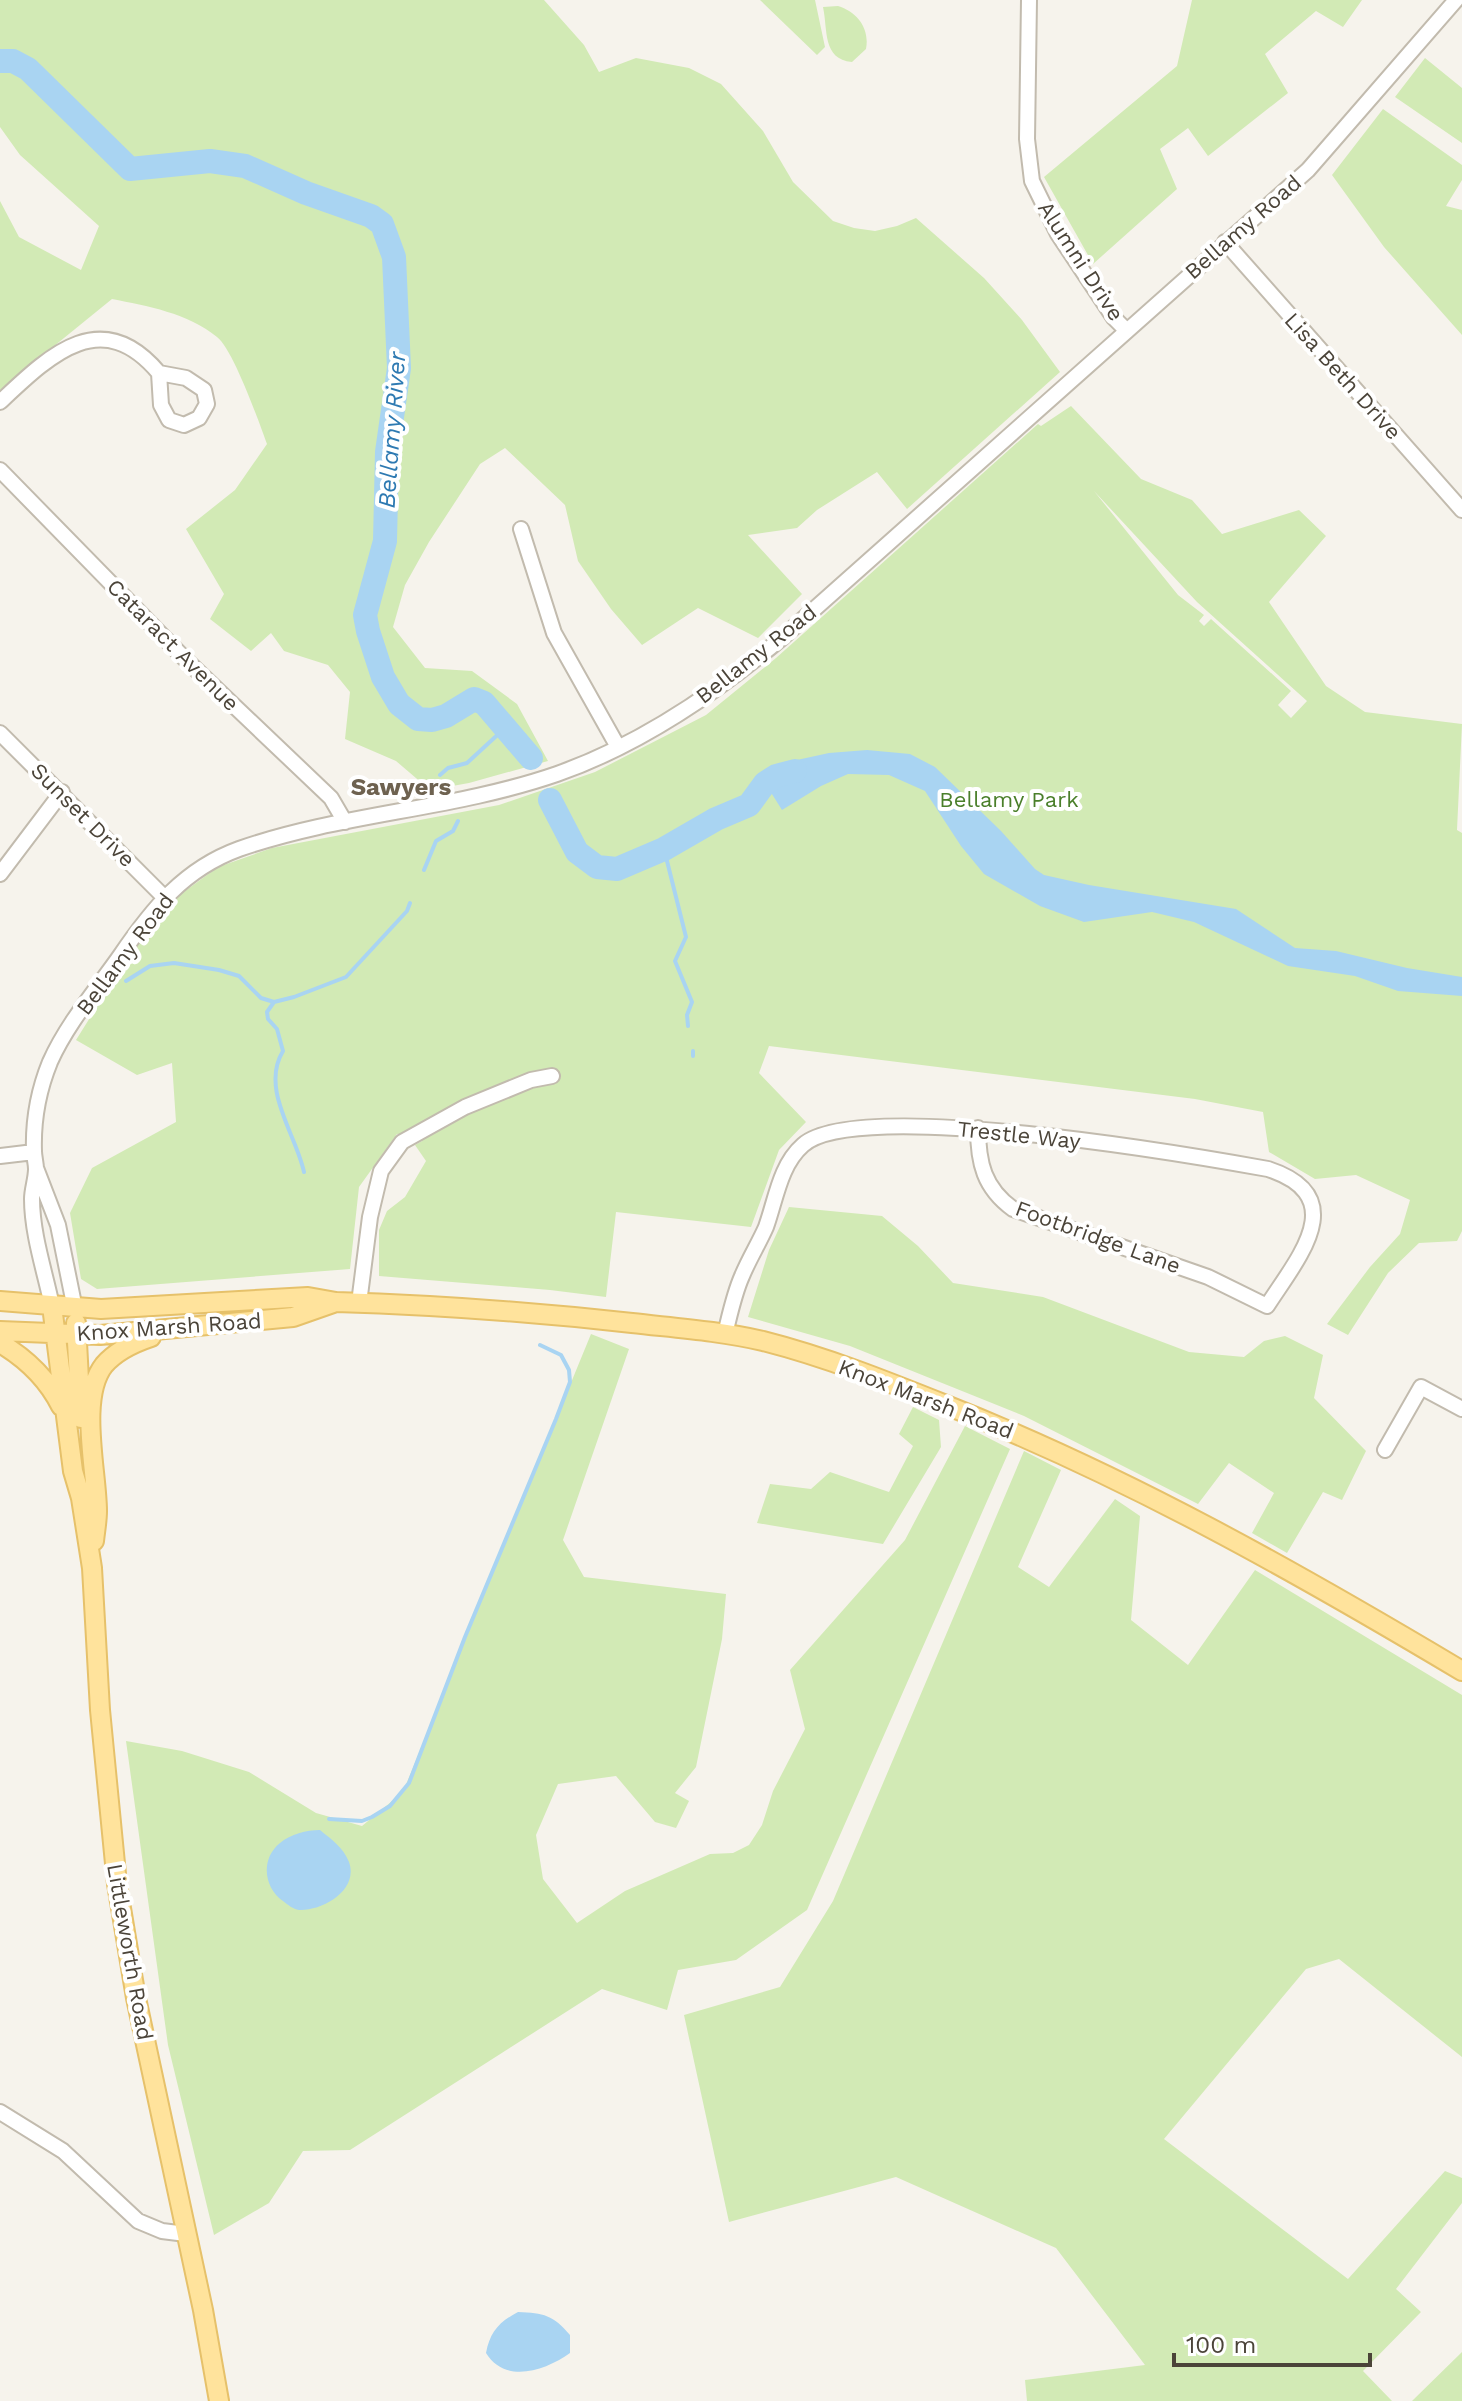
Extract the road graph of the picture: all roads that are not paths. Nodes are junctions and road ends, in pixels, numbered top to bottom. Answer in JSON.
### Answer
{"nodes":[{"id":1,"x":1029,"y":0,"type":"edge"},
{"id":2,"x":1456,"y":0,"type":"edge"},
{"id":3,"x":1225,"y":242,"type":"junction"},
{"id":4,"x":1127,"y":331,"type":"junction"},
{"id":5,"x":159,"y":373,"type":"dead end"},
{"id":6,"x":0,"y":402,"type":"edge"},
{"id":7,"x":0,"y":470,"type":"edge"},
{"id":8,"x":1462,"y":510,"type":"edge"},
{"id":9,"x":521,"y":529,"type":"dead end"},
{"id":10,"x":0,"y":733,"type":"edge"},
{"id":11,"x":618,"y":747,"type":"junction"},
{"id":12,"x":62,"y":792,"type":"junction"},
{"id":13,"x":345,"y":822,"type":"junction"},
{"id":14,"x":0,"y":874,"type":"edge"},
{"id":15,"x":164,"y":897,"type":"junction"},
{"id":16,"x":552,"y":1076,"type":"dead end"},
{"id":17,"x":978,"y":1128,"type":"junction"},
{"id":18,"x":34,"y":1152,"type":"junction"},
{"id":19,"x":0,"y":1156,"type":"edge"},
{"id":20,"x":36,"y":1168,"type":"junction"},
{"id":21,"x":0,"y":1301,"type":"edge"},
{"id":22,"x":336,"y":1302,"type":"junction"},
{"id":23,"x":359,"y":1303,"type":"junction"},
{"id":24,"x":52,"y":1306,"type":"junction"},
{"id":25,"x":1267,"y":1306,"type":"joint"},
{"id":26,"x":75,"y":1309,"type":"junction"},
{"id":27,"x":173,"y":1329,"type":"junction"},
{"id":28,"x":0,"y":1331,"type":"edge"},
{"id":29,"x":56,"y":1333,"type":"junction"},
{"id":30,"x":77,"y":1334,"type":"junction"},
{"id":31,"x":725,"y":1334,"type":"junction"},
{"id":32,"x":0,"y":1343,"type":"edge"},
{"id":33,"x":1462,"y":1409,"type":"edge"},
{"id":34,"x":66,"y":1416,"type":"junction"},
{"id":35,"x":1385,"y":1450,"type":"dead end"},
{"id":36,"x":81,"y":1498,"type":"junction"},
{"id":37,"x":92,"y":1568,"type":"junction"},
{"id":38,"x":1462,"y":1671,"type":"edge"},
{"id":39,"x":0,"y":2112,"type":"edge"},
{"id":40,"x":186,"y":2234,"type":"junction"},
{"id":41,"x":219,"y":2401,"type":"edge"}],
"edges":[{"from":1,"to":4,"type":"street","name":"Alumni Drive"},
{"from":2,"to":3,"type":"street","name":"Bellamy Road"},
{"from":3,"to":4,"type":"street","name":"Bellamy Road"},
{"from":3,"to":8,"type":"street","name":"Lisa Beth Drive"},
{"from":4,"to":11,"type":"street","name":"Bellamy Road"},
{"from":5,"to":6,"type":"street"},
{"from":7,"to":13,"type":"street","name":"Cataract Avenue"},
{"from":9,"to":11,"type":"street"},
{"from":10,"to":12,"type":"street","name":"Sunset Drive"},
{"from":11,"to":13,"type":"street","name":"Bellamy Road"},
{"from":12,"to":14,"type":"street"},
{"from":12,"to":15,"type":"street","name":"Sunset Drive"},
{"from":13,"to":15,"type":"street","name":"Bellamy Road"},
{"from":15,"to":18,"type":"street","name":"Bellamy Road"},
{"from":16,"to":23,"type":"street"},
{"from":17,"to":25,"type":"street","name":"Footbridge Lane"},
{"from":17,"to":25,"type":"street","name":"Trestle Way"},
{"from":17,"to":31,"type":"street","name":"Trestle Way"},
{"from":18,"to":19,"type":"street"},
{"from":18,"to":20,"type":"street","name":"Bellamy Road"},
{"from":20,"to":24,"type":"street","name":"Bellamy Road"},
{"from":20,"to":26,"type":"street","name":"Bellamy Road"},
{"from":21,"to":24,"type":"main road","name":"Knox Marsh Road"},
{"from":22,"to":23,"type":"main road","name":"Knox Marsh Road"},
{"from":22,"to":26,"type":"main road","name":"Knox Marsh Road"},
{"from":22,"to":27,"type":"main road","name":"Knox Marsh Road"},
{"from":23,"to":31,"type":"main road","name":"Knox Marsh Road"},
{"from":24,"to":26,"type":"main road","name":"Knox Marsh Road"},
{"from":24,"to":29,"type":"main road","name":"Littleworth Road"},
{"from":26,"to":30,"type":"main road","name":"Littleworth Road"},
{"from":27,"to":30,"type":"main road","name":"Knox Marsh Road"},
{"from":27,"to":37,"type":"main road"},
{"from":28,"to":29,"type":"main road","name":"Knox Marsh Road"},
{"from":29,"to":30,"type":"main road","name":"Knox Marsh Road"},
{"from":29,"to":34,"type":"main road","name":"Littleworth Road"},
{"from":30,"to":36,"type":"main road","name":"Littleworth Road"},
{"from":31,"to":38,"type":"main road","name":"Knox Marsh Road"},
{"from":32,"to":34,"type":"main road"},
{"from":33,"to":35,"type":"street"},
{"from":34,"to":36,"type":"main road","name":"Littleworth Road"},
{"from":36,"to":37,"type":"main road","name":"Littleworth Road"},
{"from":37,"to":40,"type":"main road","name":"Littleworth Road"},
{"from":39,"to":40,"type":"street"},
{"from":40,"to":41,"type":"main road","name":"Littleworth Road"}]}
